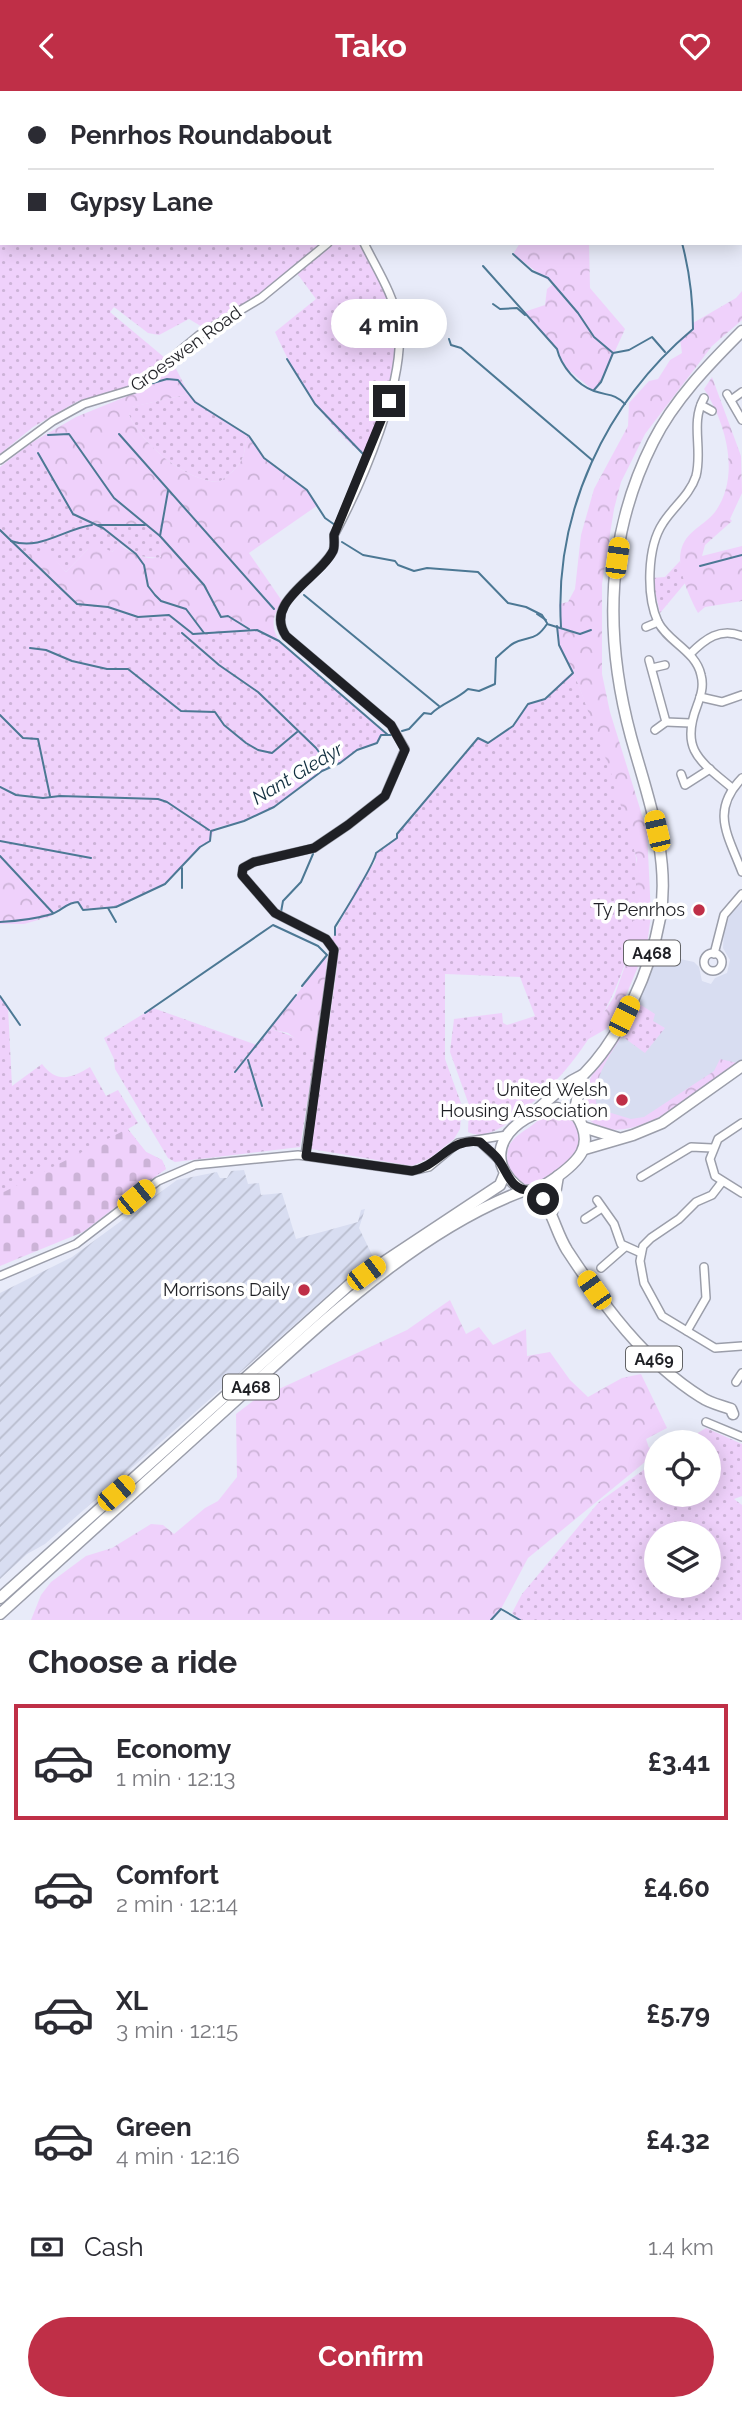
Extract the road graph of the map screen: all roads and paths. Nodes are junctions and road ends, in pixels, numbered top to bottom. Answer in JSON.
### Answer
{"nodes":[{"id":1,"x":326,"y":245,"type":"edge"},
{"id":2,"x":365,"y":245,"type":"edge"},
{"id":3,"x":742,"y":331,"type":"edge"},
{"id":4,"x":742,"y":391,"type":"edge"},
{"id":5,"x":712,"y":411,"type":"dead end"},
{"id":6,"x":742,"y":421,"type":"edge"},
{"id":7,"x":0,"y":460,"type":"edge"},
{"id":8,"x":658,"y":622,"type":"junction"},
{"id":9,"x":646,"y":627,"type":"dead end"},
{"id":10,"x":742,"y":636,"type":"edge"},
{"id":11,"x":690,"y":655,"type":"junction"},
{"id":12,"x":665,"y":665,"type":"dead end"},
{"id":13,"x":742,"y":695,"type":"edge"},
{"id":14,"x":700,"y":697,"type":"junction"},
{"id":15,"x":666,"y":722,"type":"junction"},
{"id":16,"x":690,"y":723,"type":"junction"},
{"id":17,"x":655,"y":730,"type":"dead end"},
{"id":18,"x":710,"y":769,"type":"junction"},
{"id":19,"x":681,"y":774,"type":"dead end"},
{"id":20,"x":742,"y":778,"type":"edge"},
{"id":21,"x":732,"y":788,"type":"junction"},
{"id":22,"x":739,"y":856,"type":"edge"},
{"id":23,"x":742,"y":872,"type":"edge"},
{"id":24,"x":742,"y":894,"type":"edge"},
{"id":25,"x":715,"y":954,"type":"dead end"},
{"id":26,"x":742,"y":1066,"type":"edge"},
{"id":27,"x":582,"y":1076,"type":"junction"},
{"id":28,"x":574,"y":1114,"type":"junction"},
{"id":29,"x":530,"y":1116,"type":"junction"},
{"id":30,"x":742,"y":1123,"type":"edge"},
{"id":31,"x":583,"y":1126,"type":"junction"},
{"id":32,"x":507,"y":1135,"type":"junction"},
{"id":33,"x":618,"y":1138,"type":"junction"},
{"id":34,"x":480,"y":1142,"type":"junction"},
{"id":35,"x":712,"y":1148,"type":"junction"},
{"id":36,"x":585,"y":1149,"type":"junction"},
{"id":37,"x":306,"y":1156,"type":"junction"},
{"id":38,"x":501,"y":1165,"type":"junction"},
{"id":39,"x":558,"y":1176,"type":"junction"},
{"id":40,"x":646,"y":1177,"type":"dead end"},
{"id":41,"x":723,"y":1182,"type":"junction"},
{"id":42,"x":528,"y":1190,"type":"junction"},
{"id":43,"x":742,"y":1193,"type":"edge"},
{"id":44,"x":597,"y":1200,"type":"dead end"},
{"id":45,"x":602,"y":1208,"type":"junction"},
{"id":46,"x":552,"y":1212,"type":"junction"},
{"id":47,"x":585,"y":1219,"type":"dead end"},
{"id":48,"x":625,"y":1247,"type":"junction"},
{"id":49,"x":641,"y":1253,"type":"junction"},
{"id":50,"x":604,"y":1255,"type":"dead end"},
{"id":51,"x":608,"y":1262,"type":"junction"},
{"id":52,"x":704,"y":1267,"type":"dead end"},
{"id":53,"x":601,"y":1268,"type":"dead end"},
{"id":54,"x":0,"y":1276,"type":"edge"},
{"id":55,"x":687,"y":1331,"type":"junction"},
{"id":56,"x":742,"y":1348,"type":"edge"},
{"id":57,"x":742,"y":1373,"type":"edge"},
{"id":58,"x":736,"y":1382,"type":"dead end"},
{"id":59,"x":737,"y":1417,"type":"edge"},
{"id":60,"x":706,"y":1422,"type":"dead end"},
{"id":61,"x":742,"y":1437,"type":"edge"},
{"id":62,"x":0,"y":1598,"type":"edge"},
{"id":63,"x":0,"y":1614,"type":"edge"}],
"edges":[{"from":1,"to":7,"type":"street","name":"Groeswen Road"},
{"from":2,"to":37,"type":"street"},
{"from":3,"to":27,"type":"main road","number":"A468"},
{"from":4,"to":6,"type":"street"},
{"from":5,"to":8,"type":"street"},
{"from":8,"to":9,"type":"street"},
{"from":8,"to":11,"type":"street"},
{"from":10,"to":11,"type":"street"},
{"from":11,"to":14,"type":"street"},
{"from":12,"to":15,"type":"street"},
{"from":13,"to":14,"type":"street"},
{"from":14,"to":16,"type":"street"},
{"from":15,"to":16,"type":"street"},
{"from":15,"to":17,"type":"street"},
{"from":16,"to":18,"type":"street"},
{"from":18,"to":19,"type":"street"},
{"from":18,"to":21,"type":"street"},
{"from":20,"to":21,"type":"street"},
{"from":21,"to":22,"type":"street"},
{"from":22,"to":23,"type":"street"},
{"from":24,"to":25,"type":"street"},
{"from":26,"to":33,"type":"main road"},
{"from":27,"to":28,"type":"main road","number":"A468"},
{"from":27,"to":29,"type":"main road","number":"A468"},
{"from":28,"to":29,"type":"main road"},
{"from":28,"to":31,"type":"main road"},
{"from":29,"to":32,"type":"main road"},
{"from":30,"to":35,"type":"street"},
{"from":31,"to":33,"type":"main road"},
{"from":31,"to":36,"type":"main road"},
{"from":32,"to":34,"type":"street"},
{"from":32,"to":38,"type":"main road"},
{"from":33,"to":36,"type":"main road"},
{"from":34,"to":37,"type":"street"},
{"from":34,"to":38,"type":"street"},
{"from":35,"to":40,"type":"street"},
{"from":35,"to":41,"type":"street"},
{"from":36,"to":39,"type":"main road"},
{"from":37,"to":54,"type":"street"},
{"from":38,"to":42,"type":"main road"},
{"from":38,"to":62,"type":"main road","number":"A468"},
{"from":39,"to":42,"type":"main road"},
{"from":39,"to":46,"type":"main road"},
{"from":41,"to":43,"type":"street"},
{"from":41,"to":49,"type":"street"},
{"from":42,"to":46,"type":"main road","number":"A469"},
{"from":42,"to":63,"type":"main road","number":"A468"},
{"from":44,"to":45,"type":"street"},
{"from":45,"to":47,"type":"street"},
{"from":45,"to":48,"type":"street"},
{"from":46,"to":59,"type":"main road","number":"A469"},
{"from":48,"to":49,"type":"street"},
{"from":48,"to":51,"type":"street"},
{"from":49,"to":55,"type":"street"},
{"from":50,"to":51,"type":"street"},
{"from":51,"to":53,"type":"street"},
{"from":52,"to":55,"type":"street"},
{"from":55,"to":56,"type":"street"},
{"from":57,"to":58,"type":"street"},
{"from":60,"to":61,"type":"street"}]}
